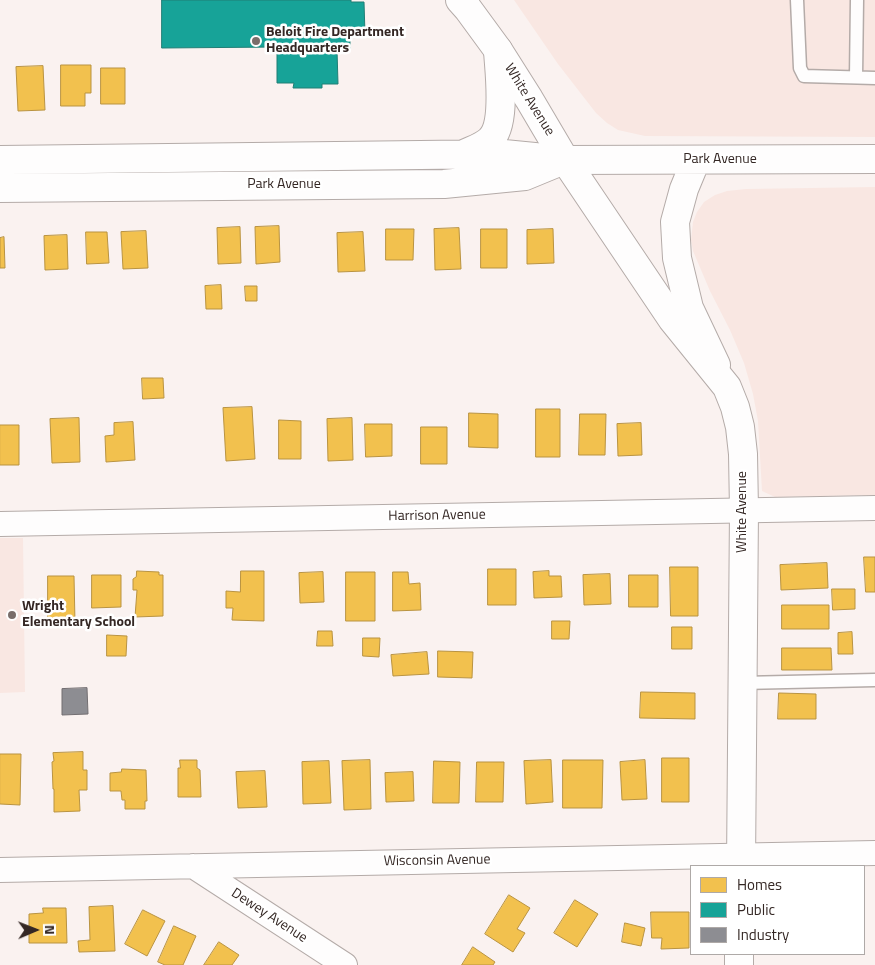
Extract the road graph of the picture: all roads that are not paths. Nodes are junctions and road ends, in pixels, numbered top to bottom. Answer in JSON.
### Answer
{"nodes":[{"id":1,"x":460,"y":0,"type":"edge"},
{"id":2,"x":478,"y":0,"type":"edge"},
{"id":3,"x":797,"y":0,"type":"edge"},
{"id":4,"x":858,"y":0,"type":"edge"},
{"id":5,"x":498,"y":50,"type":"junction"},
{"id":6,"x":856,"y":76,"type":"junction"},
{"id":7,"x":875,"y":78,"type":"edge"},
{"id":8,"x":462,"y":155,"type":"junction"},
{"id":9,"x":875,"y":159,"type":"edge"},
{"id":10,"x":0,"y":160,"type":"edge"},
{"id":11,"x":576,"y":160,"type":"junction"},
{"id":12,"x":696,"y":160,"type":"junction"},
{"id":13,"x":0,"y":188,"type":"edge"},
{"id":14,"x":727,"y":387,"type":"junction"},
{"id":15,"x":875,"y":508,"type":"edge"},
{"id":16,"x":744,"y":510,"type":"junction"},
{"id":17,"x":0,"y":524,"type":"edge"},
{"id":18,"x":875,"y":680,"type":"edge"},
{"id":19,"x":742,"y":683,"type":"junction"},
{"id":20,"x":875,"y":853,"type":"edge"},
{"id":21,"x":741,"y":861,"type":"edge"},
{"id":22,"x":193,"y":866,"type":"junction"},
{"id":23,"x":0,"y":870,"type":"edge"},
{"id":24,"x":345,"y":965,"type":"edge"}],
"edges":[{"from":1,"to":5,"type":"street","name":"White Avenue"},
{"from":2,"to":11,"type":"street","name":"White Avenue"},
{"from":3,"to":6,"type":"lane"},
{"from":4,"to":6,"type":"lane"},
{"from":5,"to":8,"type":"street"},
{"from":5,"to":11,"type":"street","name":"White Avenue"},
{"from":6,"to":7,"type":"lane"},
{"from":8,"to":10,"type":"street","name":"Park Avenue"},
{"from":8,"to":11,"type":"street","name":"Park Avenue"},
{"from":9,"to":12,"type":"street","name":"Park Avenue"},
{"from":11,"to":12,"type":"street","name":"Park Avenue"},
{"from":11,"to":13,"type":"street","name":"Park Avenue"},
{"from":11,"to":14,"type":"street","name":"White Avenue"},
{"from":12,"to":14,"type":"street"},
{"from":14,"to":16,"type":"street","name":"White Avenue"},
{"from":15,"to":16,"type":"street","name":"Harrison Avenue"},
{"from":16,"to":17,"type":"street","name":"Harrison Avenue"},
{"from":16,"to":19,"type":"street","name":"White Avenue"},
{"from":18,"to":19,"type":"lane"},
{"from":19,"to":21,"type":"street","name":"White Avenue"},
{"from":20,"to":21,"type":"street","name":"Wisconsin Avenue"},
{"from":21,"to":22,"type":"street","name":"Wisconsin Avenue"},
{"from":22,"to":23,"type":"street","name":"Wisconsin Avenue"},
{"from":22,"to":24,"type":"street","name":"Dewey Avenue"}]}
